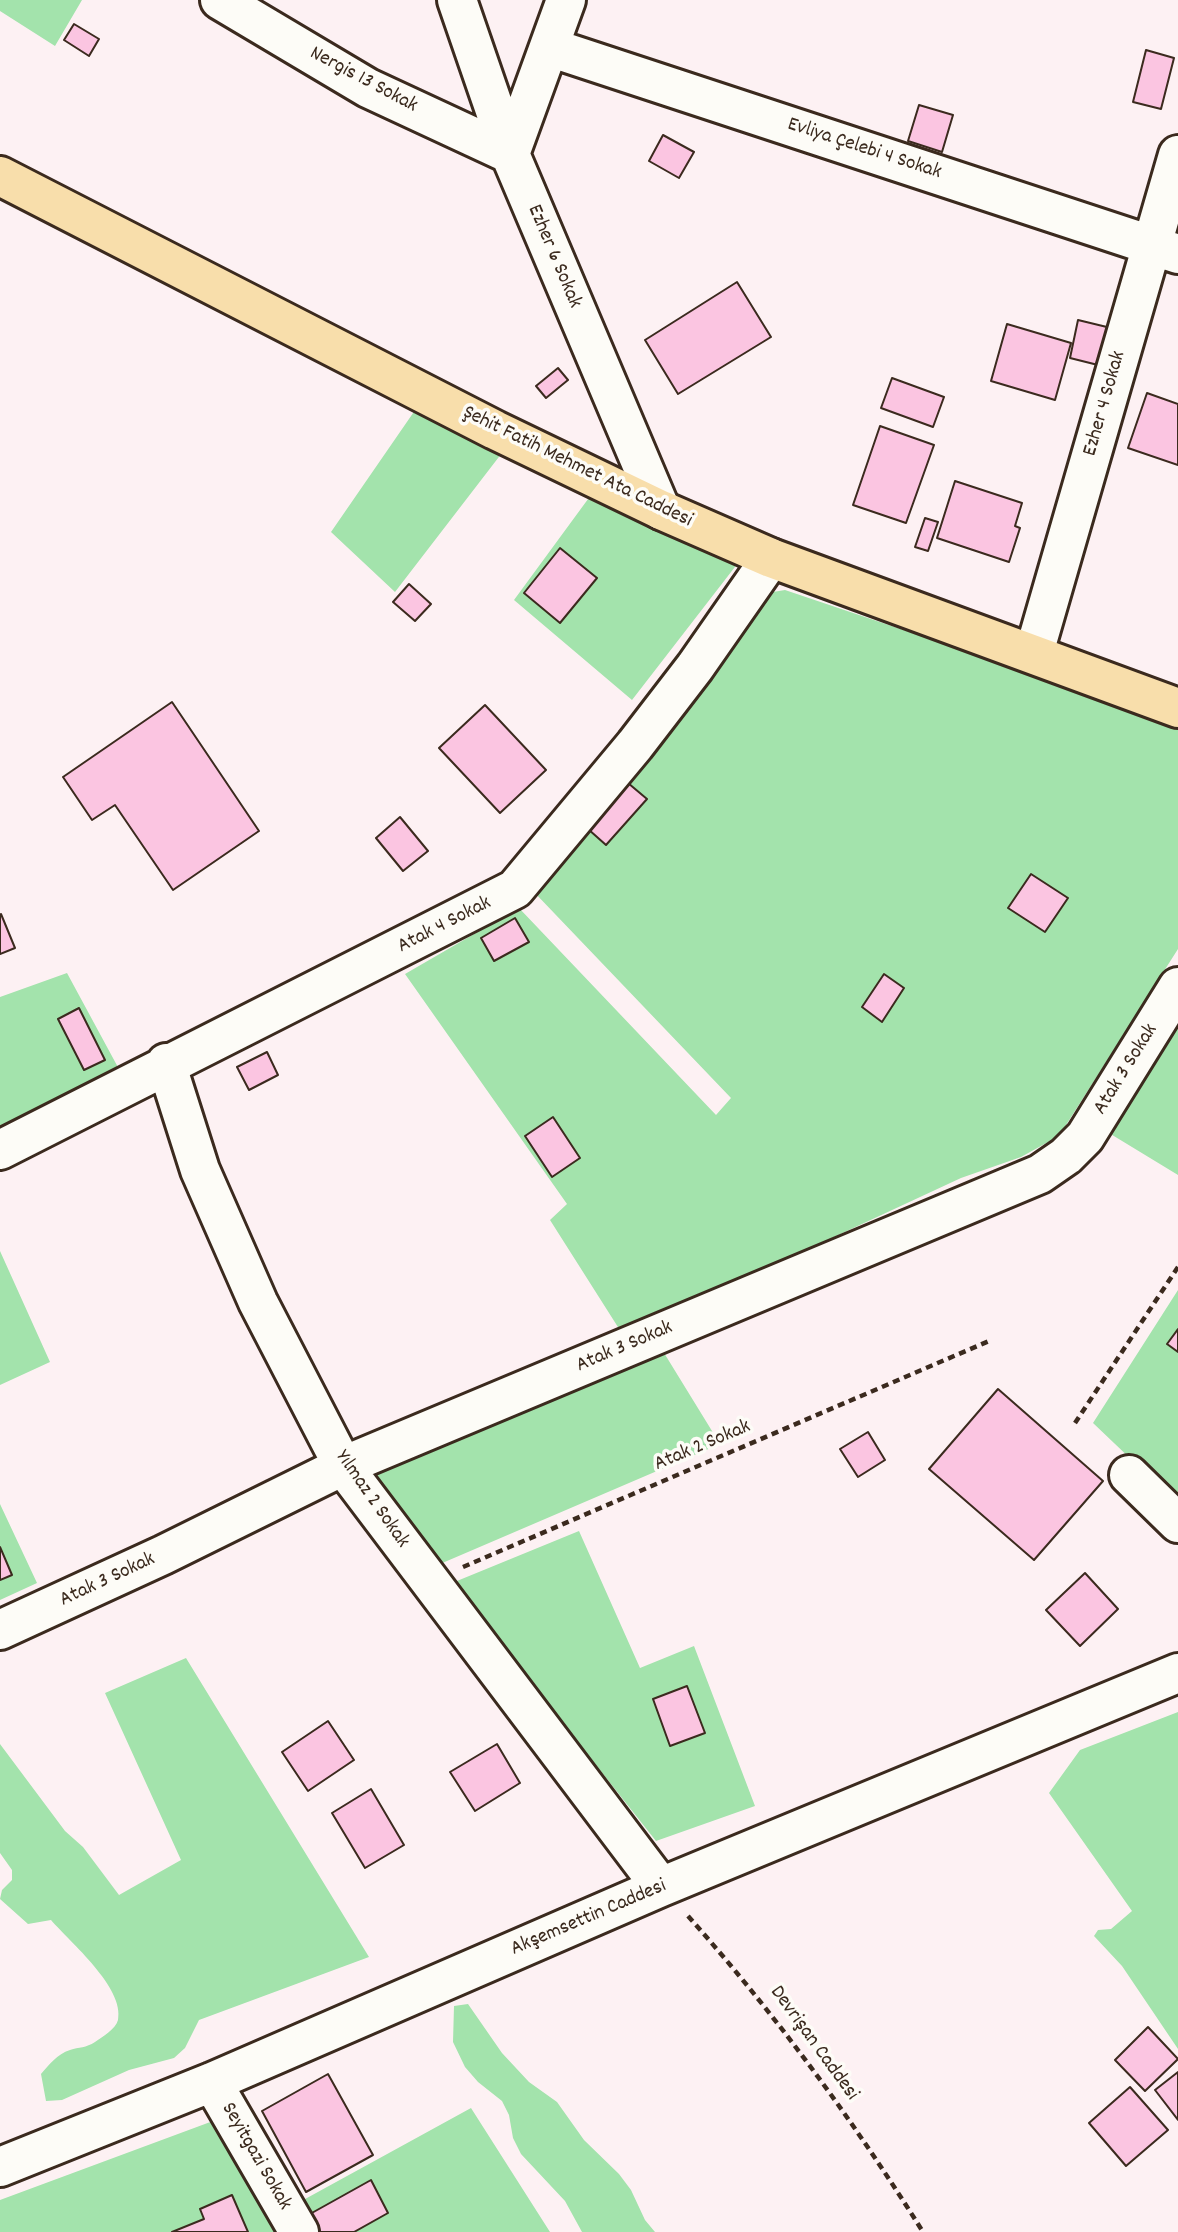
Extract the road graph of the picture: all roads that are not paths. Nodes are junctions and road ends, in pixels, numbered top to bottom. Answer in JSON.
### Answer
{"nodes":[{"id":1,"x":220,"y":0,"type":"edge"},
{"id":2,"x":457,"y":0,"type":"edge"},
{"id":3,"x":566,"y":0,"type":"edge"},
{"id":4,"x":549,"y":47,"type":"junction"},
{"id":5,"x":510,"y":154,"type":"junction"},
{"id":6,"x":1178,"y":155,"type":"edge"},
{"id":7,"x":0,"y":176,"type":"edge"},
{"id":8,"x":1165,"y":249,"type":"edge"},
{"id":9,"x":661,"y":510,"type":"junction"},
{"id":10,"x":771,"y":558,"type":"junction"},
{"id":11,"x":1034,"y":653,"type":"junction"},
{"id":12,"x":1178,"y":708,"type":"edge"},
{"id":13,"x":1178,"y":987,"type":"edge"},
{"id":14,"x":166,"y":1063,"type":"junction"},
{"id":15,"x":0,"y":1150,"type":"edge"},
{"id":16,"x":344,"y":1466,"type":"junction"},
{"id":17,"x":1129,"y":1475,"type":"dead end"},
{"id":18,"x":1178,"y":1523,"type":"edge"},
{"id":19,"x":0,"y":1630,"type":"edge"},
{"id":20,"x":1178,"y":1673,"type":"edge"},
{"id":21,"x":662,"y":1887,"type":"junction"},
{"id":22,"x":212,"y":2082,"type":"junction"},
{"id":23,"x":0,"y":2166,"type":"edge"},
{"id":24,"x":299,"y":2232,"type":"edge"}],
"edges":[{"from":1,"to":5,"type":"street","name":"Nergis 13 Sokak"},
{"from":2,"to":5,"type":"street","name":"Ezher 6 Sokak"},
{"from":3,"to":4,"type":"street"},
{"from":4,"to":5,"type":"street"},
{"from":4,"to":8,"type":"street","name":"Evliya Çelebi 4 Sokak"},
{"from":5,"to":9,"type":"street","name":"Ezher 6 Sokak"},
{"from":6,"to":8,"type":"street","name":"Ezher 4 Sokak"},
{"from":7,"to":9,"type":"main road","name":"Şehit Fatih Mehmet Ata Caddesi"},
{"from":8,"to":11,"type":"street","name":"Ezher 4 Sokak"},
{"from":9,"to":10,"type":"main road","name":"Şehit Fatih Mehmet Ata Caddesi"},
{"from":10,"to":11,"type":"main road","name":"Şehit Fatih Mehmet Ata Caddesi"},
{"from":10,"to":14,"type":"street","name":"Atak 4 Sokak"},
{"from":11,"to":12,"type":"main road","name":"Şehit Fatih Mehmet Ata Caddesi"},
{"from":13,"to":16,"type":"street","name":"Atak 3 Sokak"},
{"from":14,"to":15,"type":"street","name":"Atak 4 Sokak"},
{"from":14,"to":16,"type":"street","name":"Yılmaz 2 Sokak"},
{"from":16,"to":19,"type":"street","name":"Atak 3 Sokak"},
{"from":16,"to":21,"type":"street","name":"Yılmaz 2 Sokak"},
{"from":17,"to":18,"type":"street"},
{"from":20,"to":21,"type":"street","name":"Akşemsettin Caddesi"},
{"from":21,"to":22,"type":"street","name":"Akşemsettin Caddesi"},
{"from":22,"to":23,"type":"street","name":"Akşemsettin Caddesi"},
{"from":22,"to":24,"type":"street","name":"Seyitgazi Sokak"}]}
